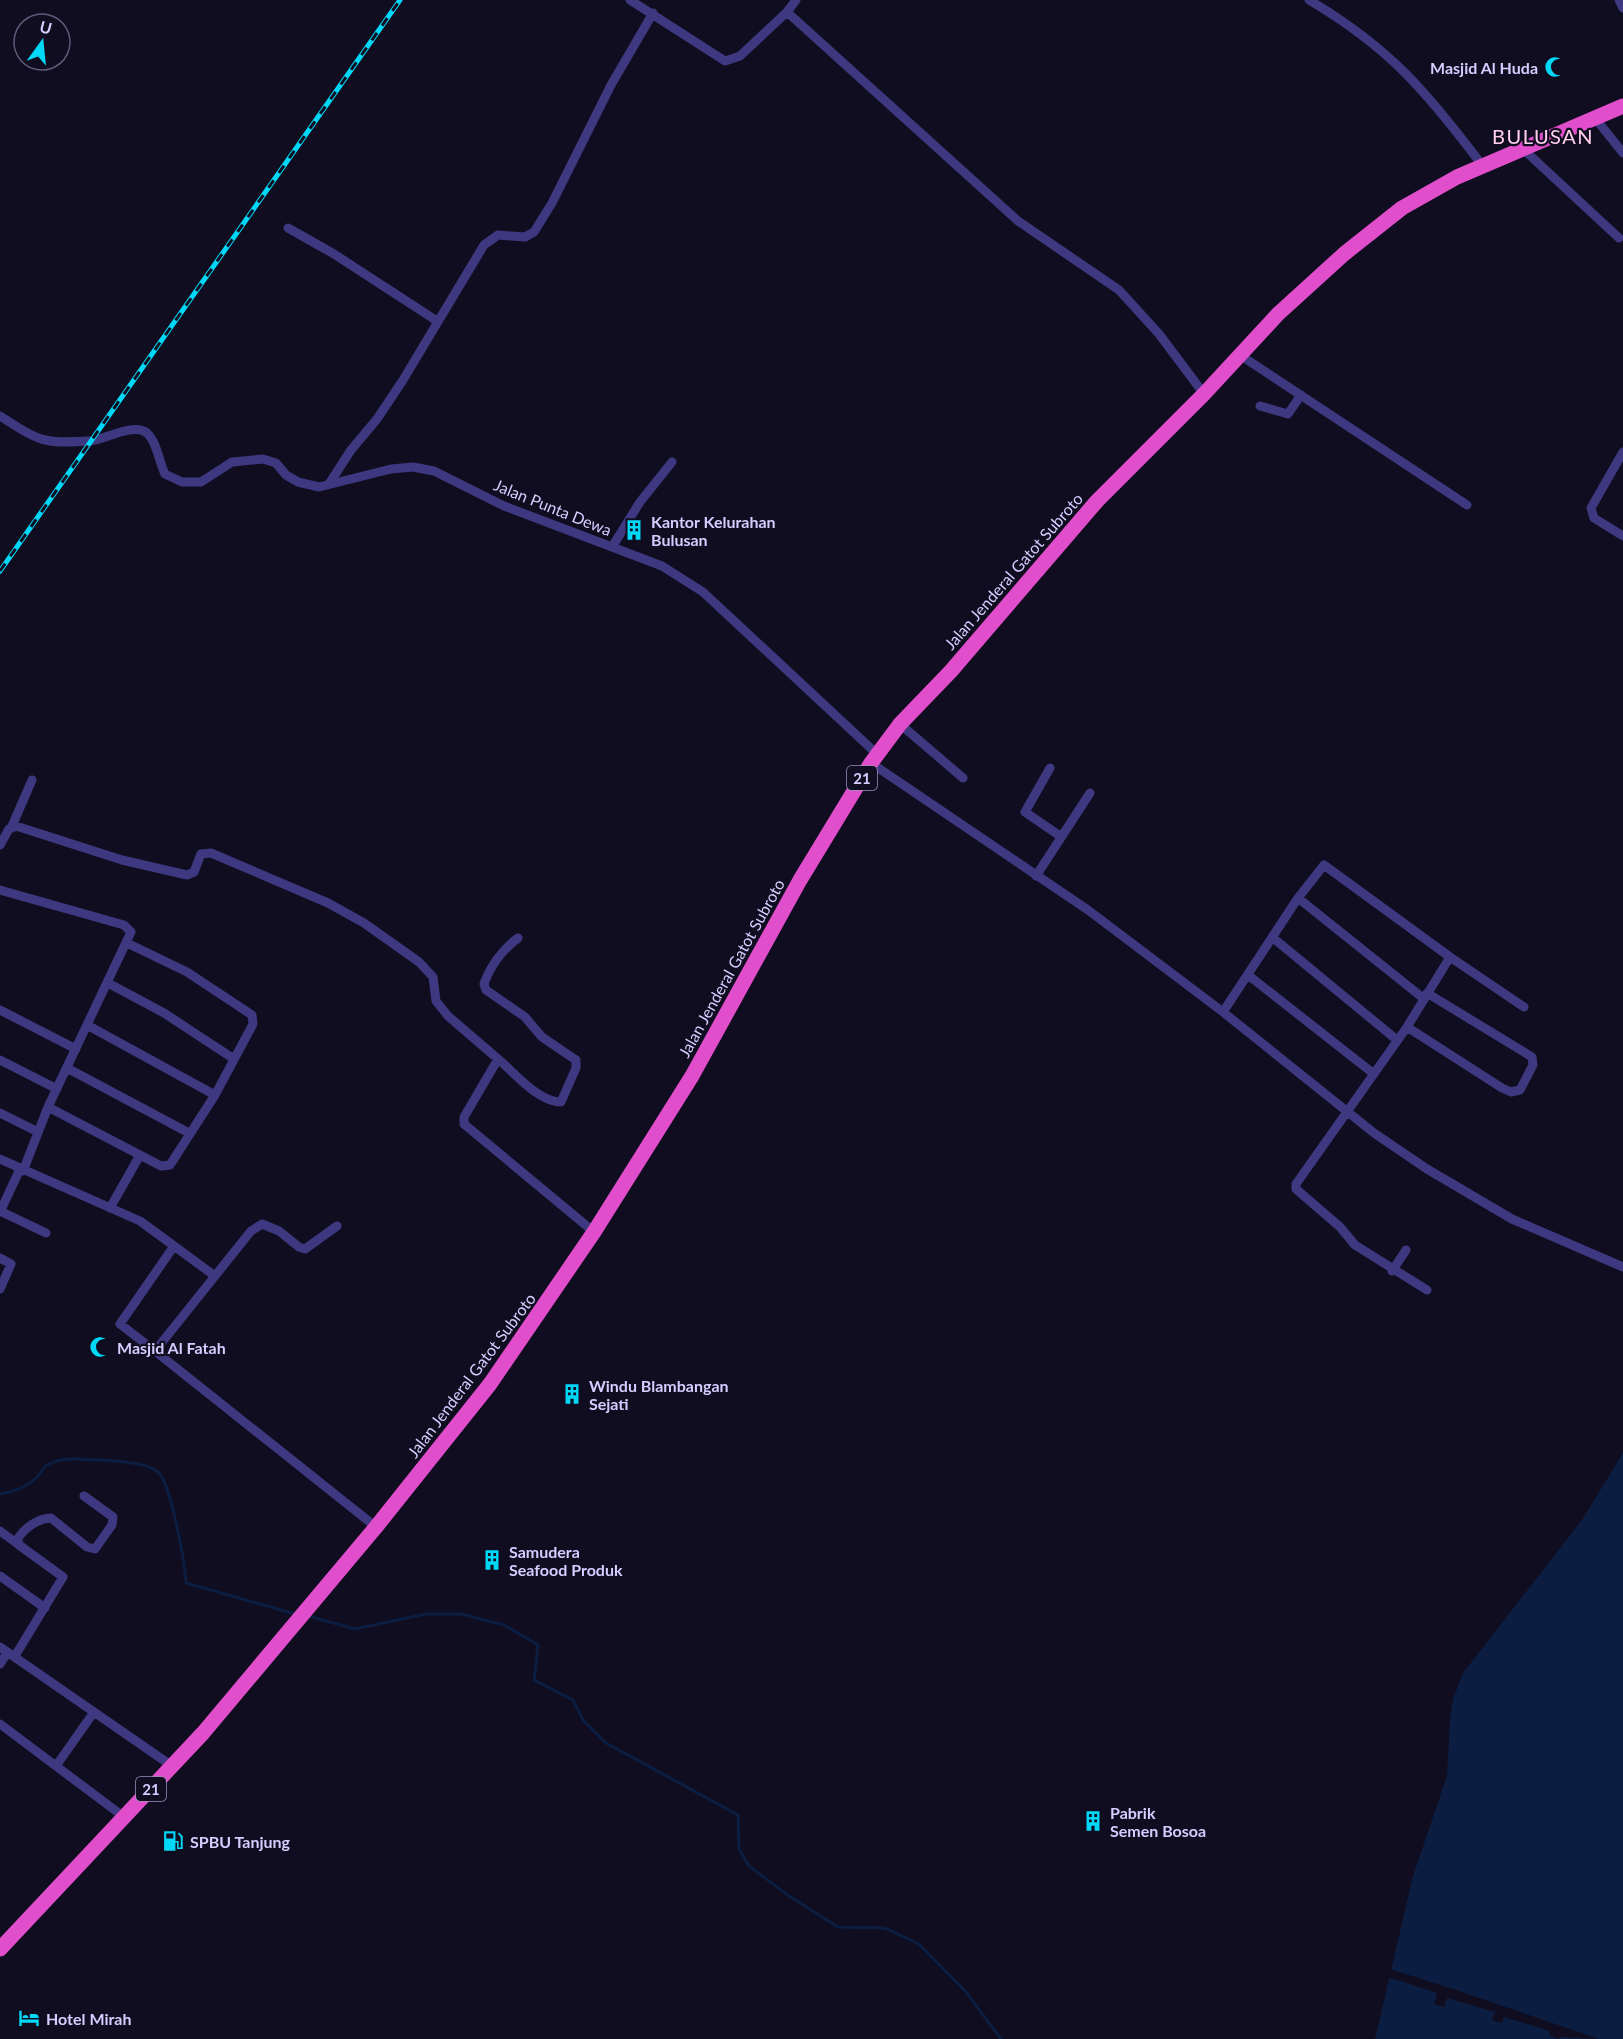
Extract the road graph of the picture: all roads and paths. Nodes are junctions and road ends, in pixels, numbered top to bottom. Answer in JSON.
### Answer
{"nodes":[{"id":1,"x":630,"y":0,"type":"edge"},
{"id":2,"x":796,"y":0,"type":"edge"},
{"id":3,"x":1309,"y":0,"type":"edge"},
{"id":4,"x":1619,"y":0,"type":"edge"},
{"id":5,"x":1623,"y":8,"type":"edge"},
{"id":6,"x":787,"y":12,"type":"junction"},
{"id":7,"x":654,"y":13,"type":"junction"},
{"id":8,"x":1623,"y":106,"type":"edge"},
{"id":9,"x":1595,"y":118,"type":"junction"},
{"id":10,"x":1523,"y":149,"type":"junction"},
{"id":11,"x":1623,"y":153,"type":"edge"},
{"id":12,"x":1482,"y":165,"type":"junction"},
{"id":13,"x":288,"y":228,"type":"dead end"},
{"id":14,"x":1619,"y":238,"type":"dead end"},
{"id":15,"x":437,"y":321,"type":"junction"},
{"id":16,"x":1240,"y":355,"type":"junction"},
{"id":17,"x":1204,"y":393,"type":"junction"},
{"id":18,"x":1301,"y":395,"type":"junction"},
{"id":19,"x":1260,"y":406,"type":"dead end"},
{"id":20,"x":0,"y":416,"type":"edge"},
{"id":21,"x":1623,"y":452,"type":"edge"},
{"id":22,"x":672,"y":462,"type":"dead end"},
{"id":23,"x":329,"y":484,"type":"junction"},
{"id":24,"x":1467,"y":505,"type":"dead end"},
{"id":25,"x":1623,"y":536,"type":"edge"},
{"id":26,"x":612,"y":547,"type":"junction"},
{"id":27,"x":900,"y":724,"type":"junction"},
{"id":28,"x":874,"y":759,"type":"junction"},
{"id":29,"x":1050,"y":768,"type":"dead end"},
{"id":30,"x":963,"y":778,"type":"dead end"},
{"id":31,"x":32,"y":780,"type":"dead end"},
{"id":32,"x":1090,"y":793,"type":"dead end"},
{"id":33,"x":12,"y":826,"type":"junction"},
{"id":34,"x":1060,"y":836,"type":"junction"},
{"id":35,"x":0,"y":844,"type":"edge"},
{"id":36,"x":1036,"y":876,"type":"junction"},
{"id":37,"x":0,"y":890,"type":"edge"},
{"id":38,"x":1298,"y":898,"type":"junction"},
{"id":39,"x":1272,"y":937,"type":"junction"},
{"id":40,"x":518,"y":938,"type":"dead end"},
{"id":41,"x":127,"y":943,"type":"junction"},
{"id":42,"x":1450,"y":957,"type":"junction"},
{"id":43,"x":1248,"y":975,"type":"junction"},
{"id":44,"x":108,"y":983,"type":"junction"},
{"id":45,"x":1425,"y":996,"type":"junction"},
{"id":46,"x":1524,"y":1007,"type":"dead end"},
{"id":47,"x":0,"y":1010,"type":"edge"},
{"id":48,"x":1223,"y":1012,"type":"junction"},
{"id":49,"x":87,"y":1025,"type":"junction"},
{"id":50,"x":1407,"y":1027,"type":"junction"},
{"id":51,"x":1397,"y":1040,"type":"junction"},
{"id":52,"x":76,"y":1049,"type":"junction"},
{"id":53,"x":234,"y":1059,"type":"junction"},
{"id":54,"x":498,"y":1059,"type":"junction"},
{"id":55,"x":0,"y":1060,"type":"edge"},
{"id":56,"x":67,"y":1068,"type":"junction"},
{"id":57,"x":1374,"y":1074,"type":"junction"},
{"id":58,"x":57,"y":1089,"type":"junction"},
{"id":59,"x":215,"y":1095,"type":"junction"},
{"id":60,"x":48,"y":1107,"type":"junction"},
{"id":61,"x":1348,"y":1111,"type":"junction"},
{"id":62,"x":0,"y":1113,"type":"edge"},
{"id":63,"x":39,"y":1132,"type":"junction"},
{"id":64,"x":189,"y":1133,"type":"junction"},
{"id":65,"x":140,"y":1155,"type":"junction"},
{"id":66,"x":0,"y":1159,"type":"edge"},
{"id":67,"x":21,"y":1170,"type":"junction"},
{"id":68,"x":110,"y":1208,"type":"junction"},
{"id":69,"x":0,"y":1211,"type":"edge"},
{"id":70,"x":337,"y":1226,"type":"dead end"},
{"id":71,"x":594,"y":1232,"type":"junction"},
{"id":72,"x":46,"y":1233,"type":"dead end"},
{"id":73,"x":174,"y":1246,"type":"junction"},
{"id":74,"x":1406,"y":1250,"type":"dead end"},
{"id":75,"x":0,"y":1258,"type":"edge"},
{"id":76,"x":1623,"y":1268,"type":"edge"},
{"id":77,"x":1392,"y":1270,"type":"junction"},
{"id":78,"x":215,"y":1276,"type":"junction"},
{"id":79,"x":0,"y":1289,"type":"edge"},
{"id":80,"x":1427,"y":1290,"type":"dead end"},
{"id":81,"x":155,"y":1351,"type":"junction"},
{"id":82,"x":84,"y":1496,"type":"dead end"},
{"id":83,"x":376,"y":1527,"type":"junction"},
{"id":84,"x":0,"y":1531,"type":"edge"},
{"id":85,"x":19,"y":1545,"type":"junction"},
{"id":86,"x":0,"y":1576,"type":"edge"},
{"id":87,"x":45,"y":1608,"type":"junction"},
{"id":88,"x":7,"y":1652,"type":"edge"},
{"id":89,"x":0,"y":1664,"type":"edge"},
{"id":90,"x":94,"y":1712,"type":"junction"},
{"id":91,"x":0,"y":1724,"type":"edge"},
{"id":92,"x":56,"y":1766,"type":"junction"},
{"id":93,"x":172,"y":1766,"type":"junction"},
{"id":94,"x":124,"y":1817,"type":"junction"},
{"id":95,"x":0,"y":1949,"type":"edge"}],
"edges":[{"from":1,"to":7,"type":"street"},
{"from":2,"to":6,"type":"street"},
{"from":3,"to":12,"type":"street"},
{"from":4,"to":5,"type":"street"},
{"from":6,"to":7,"type":"street"},
{"from":6,"to":17,"type":"street"},
{"from":7,"to":15,"type":"street"},
{"from":8,"to":9,"type":"highway","number":"21"},
{"from":9,"to":10,"type":"highway","name":"Jalan Jenderal Gatot Subroto","number":"21"},
{"from":9,"to":11,"type":"street"},
{"from":10,"to":12,"type":"highway","name":"Jalan Jenderal Gatot Subroto","number":"21"},
{"from":10,"to":14,"type":"street"},
{"from":12,"to":16,"type":"highway","name":"Jalan Jenderal Gatot Subroto","number":"21"},
{"from":13,"to":15,"type":"street"},
{"from":15,"to":23,"type":"street"},
{"from":16,"to":17,"type":"highway","name":"Jalan Jenderal Gatot Subroto","number":"21"},
{"from":16,"to":18,"type":"street"},
{"from":17,"to":27,"type":"highway","name":"Jalan Jenderal Gatot Subroto","number":"21"},
{"from":18,"to":19,"type":"street"},
{"from":18,"to":24,"type":"street"},
{"from":20,"to":23,"type":"street","name":"Jalan Punta Dewa"},
{"from":21,"to":25,"type":"street"},
{"from":22,"to":26,"type":"street"},
{"from":23,"to":26,"type":"street","name":"Jalan Punta Dewa"},
{"from":26,"to":28,"type":"street","name":"Jalan Punta Dewa"},
{"from":27,"to":28,"type":"highway","name":"Jalan Jenderal Gatot Subroto","number":"21"},
{"from":27,"to":30,"type":"street"},
{"from":28,"to":36,"type":"street","name":"Jalan Punta Dewa"},
{"from":28,"to":71,"type":"highway","name":"Jalan Jenderal Gatot Subroto","number":"21"},
{"from":29,"to":34,"type":"street"},
{"from":31,"to":33,"type":"street"},
{"from":32,"to":34,"type":"street"},
{"from":33,"to":35,"type":"street"},
{"from":33,"to":54,"type":"street"},
{"from":34,"to":36,"type":"street"},
{"from":36,"to":48,"type":"street","name":"Jalan Punta Dewa"},
{"from":37,"to":41,"type":"street"},
{"from":38,"to":39,"type":"street"},
{"from":38,"to":42,"type":"street"},
{"from":38,"to":45,"type":"street"},
{"from":39,"to":43,"type":"street"},
{"from":39,"to":51,"type":"street"},
{"from":40,"to":54,"type":"street"},
{"from":41,"to":44,"type":"street"},
{"from":41,"to":53,"type":"street"},
{"from":42,"to":45,"type":"street"},
{"from":42,"to":46,"type":"street"},
{"from":43,"to":48,"type":"street"},
{"from":43,"to":57,"type":"street"},
{"from":44,"to":49,"type":"street"},
{"from":44,"to":53,"type":"street"},
{"from":45,"to":50,"type":"street"},
{"from":45,"to":50,"type":"street"},
{"from":47,"to":52,"type":"street"},
{"from":48,"to":61,"type":"street","name":"Jalan Punta Dewa"},
{"from":49,"to":52,"type":"street"},
{"from":49,"to":59,"type":"street"},
{"from":50,"to":51,"type":"street"},
{"from":51,"to":57,"type":"street"},
{"from":52,"to":56,"type":"street"},
{"from":53,"to":59,"type":"street"},
{"from":54,"to":71,"type":"street"},
{"from":55,"to":58,"type":"street"},
{"from":56,"to":58,"type":"street"},
{"from":56,"to":64,"type":"street"},
{"from":57,"to":61,"type":"street"},
{"from":58,"to":60,"type":"street"},
{"from":59,"to":64,"type":"street"},
{"from":60,"to":63,"type":"street"},
{"from":60,"to":65,"type":"street"},
{"from":61,"to":76,"type":"street","name":"Jalan Punta Dewa"},
{"from":61,"to":77,"type":"street"},
{"from":62,"to":63,"type":"street"},
{"from":63,"to":67,"type":"street"},
{"from":64,"to":65,"type":"street"},
{"from":65,"to":68,"type":"street"},
{"from":66,"to":67,"type":"street"},
{"from":67,"to":68,"type":"street"},
{"from":67,"to":69,"type":"street"},
{"from":68,"to":73,"type":"street"},
{"from":69,"to":72,"type":"street"},
{"from":70,"to":78,"type":"street"},
{"from":71,"to":83,"type":"highway","name":"Jalan Jenderal Gatot Subroto","number":"21"},
{"from":73,"to":78,"type":"street"},
{"from":73,"to":81,"type":"street"},
{"from":74,"to":77,"type":"street"},
{"from":75,"to":79,"type":"street"},
{"from":77,"to":80,"type":"street"},
{"from":78,"to":81,"type":"street"},
{"from":81,"to":83,"type":"street"},
{"from":82,"to":85,"type":"street"},
{"from":83,"to":93,"type":"highway","name":"Jalan Jenderal Gatot Subroto","number":"21"},
{"from":84,"to":85,"type":"street"},
{"from":85,"to":87,"type":"street"},
{"from":86,"to":87,"type":"street"},
{"from":87,"to":88,"type":"street"},
{"from":88,"to":89,"type":"street"},
{"from":88,"to":90,"type":"street"},
{"from":90,"to":92,"type":"street"},
{"from":90,"to":93,"type":"street"},
{"from":91,"to":92,"type":"street"},
{"from":92,"to":94,"type":"street"},
{"from":93,"to":94,"type":"highway","name":"Jalan Jenderal Gatot Subroto","number":"21"},
{"from":94,"to":95,"type":"highway","name":"Jalan Jenderal Gatot Subroto","number":"21"}]}
